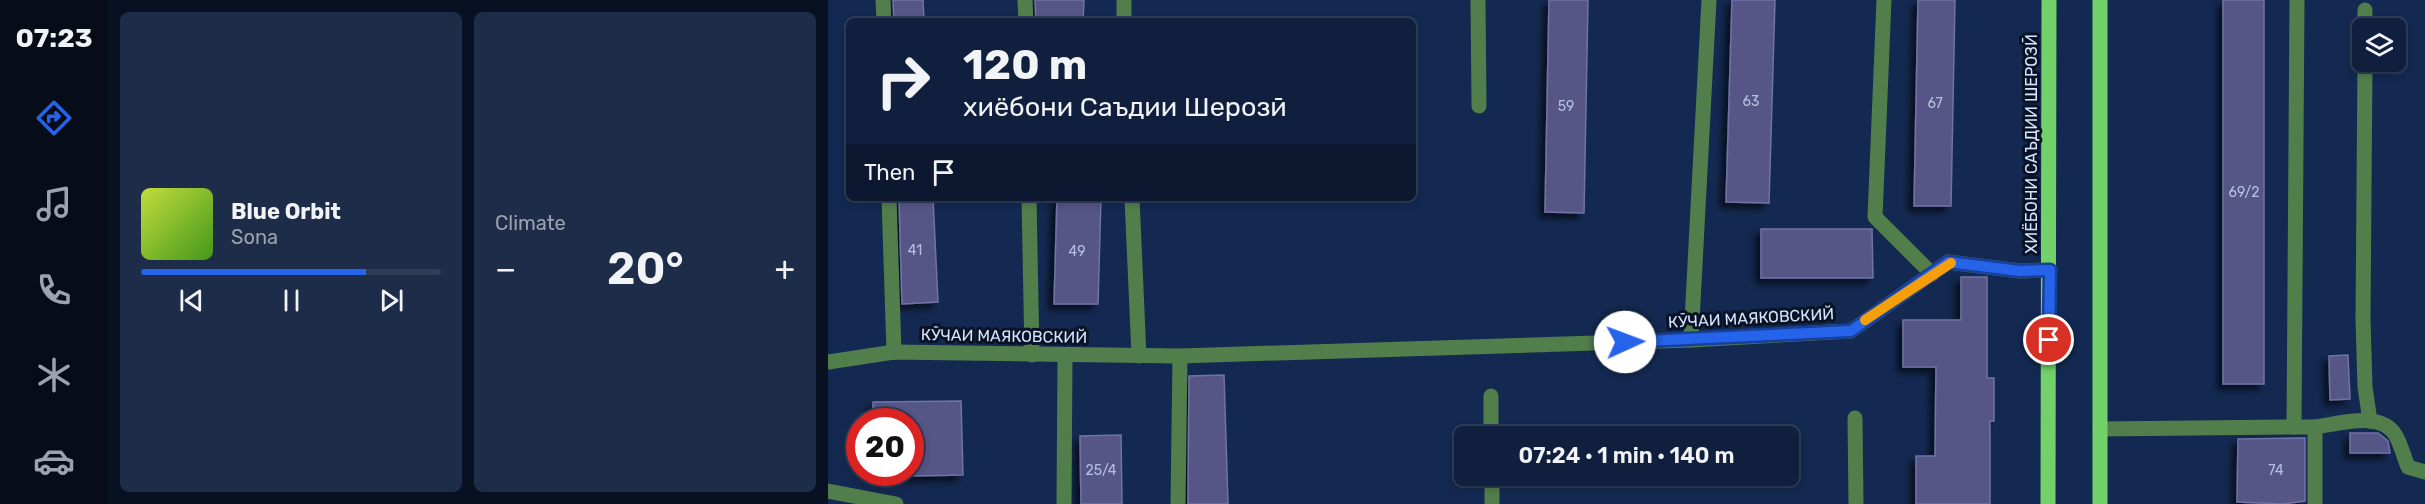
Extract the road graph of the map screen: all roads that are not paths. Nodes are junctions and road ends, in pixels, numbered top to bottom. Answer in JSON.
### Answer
{"nodes":[{"id":1,"x":883,"y":0,"type":"edge"},
{"id":2,"x":1025,"y":0,"type":"edge"},
{"id":3,"x":1124,"y":0,"type":"edge"},
{"id":4,"x":1478,"y":0,"type":"edge"},
{"id":5,"x":1709,"y":0,"type":"edge"},
{"id":6,"x":1884,"y":0,"type":"edge"},
{"id":7,"x":2049,"y":0,"type":"edge"},
{"id":8,"x":2100,"y":0,"type":"edge"},
{"id":9,"x":2297,"y":0,"type":"edge"},
{"id":10,"x":2365,"y":10,"type":"dead end"},
{"id":11,"x":884,"y":18,"type":"edge"},
{"id":12,"x":1026,"y":18,"type":"edge"},
{"id":13,"x":1124,"y":18,"type":"edge"},
{"id":14,"x":2365,"y":18,"type":"edge"},
{"id":15,"x":2365,"y":72,"type":"edge"},
{"id":16,"x":1479,"y":106,"type":"dead end"},
{"id":17,"x":889,"y":201,"type":"edge"},
{"id":18,"x":1029,"y":201,"type":"edge"},
{"id":19,"x":1132,"y":201,"type":"edge"},
{"id":20,"x":2050,"y":270,"type":"junction"},
{"id":21,"x":1932,"y":274,"type":"junction"},
{"id":22,"x":1690,"y":340,"type":"junction"},
{"id":23,"x":894,"y":352,"type":"junction"},
{"id":24,"x":1032,"y":355,"type":"junction"},
{"id":25,"x":1139,"y":356,"type":"junction"},
{"id":26,"x":1180,"y":356,"type":"junction"},
{"id":27,"x":1065,"y":357,"type":"junction"},
{"id":28,"x":828,"y":362,"type":"edge"},
{"id":29,"x":1491,"y":396,"type":"dead end"},
{"id":30,"x":1855,"y":418,"type":"dead end"},
{"id":31,"x":2370,"y":421,"type":"junction"},
{"id":32,"x":1491,"y":426,"type":"edge"},
{"id":33,"x":2294,"y":427,"type":"junction"},
{"id":34,"x":2315,"y":427,"type":"junction"},
{"id":35,"x":2100,"y":429,"type":"junction"},
{"id":36,"x":2425,"y":472,"type":"edge"},
{"id":37,"x":1492,"y":486,"type":"edge"},
{"id":38,"x":828,"y":491,"type":"edge"},
{"id":39,"x":896,"y":504,"type":"edge"},
{"id":40,"x":1064,"y":504,"type":"edge"},
{"id":41,"x":1178,"y":504,"type":"edge"},
{"id":42,"x":1492,"y":504,"type":"edge"},
{"id":43,"x":1856,"y":504,"type":"edge"},
{"id":44,"x":2048,"y":504,"type":"edge"},
{"id":45,"x":2100,"y":504,"type":"edge"},
{"id":46,"x":2315,"y":504,"type":"edge"}],
"edges":[{"from":1,"to":11,"type":"lane"},
{"from":2,"to":12,"type":"lane"},
{"from":3,"to":13,"type":"lane"},
{"from":4,"to":16,"type":"lane"},
{"from":5,"to":22,"type":"lane"},
{"from":6,"to":21,"type":"lane"},
{"from":7,"to":20,"type":"main road","name":"ХИЁБОНИ САЪДИИ ШЕРОЗӢ"},
{"from":8,"to":35,"type":"main road"},
{"from":9,"to":33,"type":"lane"},
{"from":10,"to":14,"type":"lane"},
{"from":15,"to":31,"type":"lane"},
{"from":17,"to":23,"type":"lane"},
{"from":18,"to":24,"type":"lane"},
{"from":19,"to":25,"type":"lane"},
{"from":20,"to":21,"type":"lane","name":"КӮЧАИ МАЯКОВСКИЙ"},
{"from":20,"to":44,"type":"main road","name":"ХИЁБОНИ САЪДИИ ШЕРОЗӢ"},
{"from":21,"to":22,"type":"lane","name":"КӮЧАИ МАЯКОВСКИЙ"},
{"from":22,"to":26,"type":"lane","name":"КӮЧАИ МАЯКОВСКИЙ"},
{"from":23,"to":24,"type":"lane","name":"КӮЧАИ МАЯКОВСКИЙ"},
{"from":23,"to":28,"type":"lane","name":"КӮЧАИ МАЯКОВСКИЙ"},
{"from":24,"to":27,"type":"lane","name":"КӮЧАИ МАЯКОВСКИЙ"},
{"from":25,"to":26,"type":"lane","name":"КӮЧАИ МАЯКОВСКИЙ"},
{"from":25,"to":27,"type":"lane","name":"КӮЧАИ МАЯКОВСКИЙ"},
{"from":26,"to":41,"type":"lane"},
{"from":27,"to":40,"type":"lane"},
{"from":29,"to":32,"type":"lane"},
{"from":30,"to":43,"type":"lane"},
{"from":31,"to":34,"type":"lane"},
{"from":31,"to":36,"type":"lane"},
{"from":33,"to":34,"type":"lane"},
{"from":33,"to":35,"type":"lane"},
{"from":34,"to":46,"type":"lane"},
{"from":35,"to":45,"type":"main road"},
{"from":37,"to":42,"type":"lane"},
{"from":38,"to":39,"type":"lane"}]}
